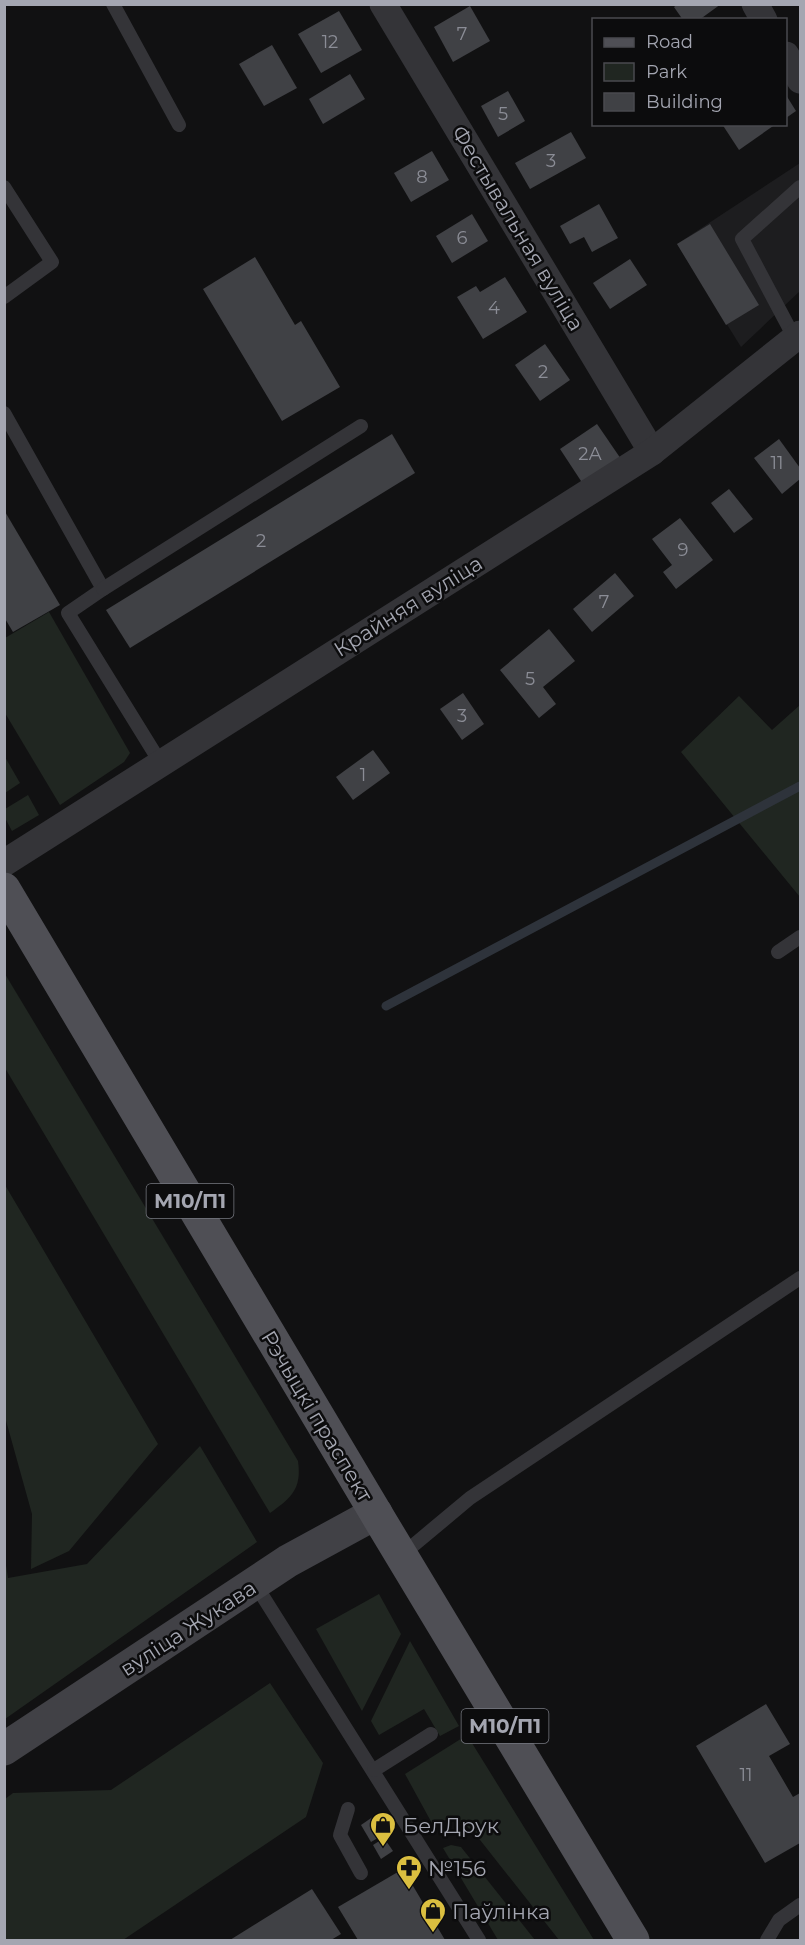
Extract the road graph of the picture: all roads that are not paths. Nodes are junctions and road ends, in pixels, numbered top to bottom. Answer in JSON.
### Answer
{"nodes":[{"id":1,"x":113,"y":4,"type":"edge"},
{"id":2,"x":384,"y":4,"type":"edge"},
{"id":3,"x":755,"y":4,"type":"edge"},
{"id":4,"x":763,"y":18,"type":"edge"},
{"id":5,"x":787,"y":57,"type":"edge"},
{"id":6,"x":801,"y":80,"type":"edge"},
{"id":7,"x":179,"y":125,"type":"dead end"},
{"id":8,"x":4,"y":187,"type":"edge"},
{"id":9,"x":801,"y":187,"type":"edge"},
{"id":10,"x":4,"y":297,"type":"edge"},
{"id":11,"x":798,"y":336,"type":"edge"},
{"id":12,"x":4,"y":412,"type":"edge"},
{"id":13,"x":361,"y":426,"type":"dead end"},
{"id":14,"x":652,"y":452,"type":"junction"},
{"id":15,"x":103,"y":589,"type":"junction"},
{"id":16,"x":160,"y":762,"type":"junction"},
{"id":17,"x":4,"y":863,"type":"edge"},
{"id":18,"x":4,"y":889,"type":"edge"},
{"id":19,"x":801,"y":937,"type":"edge"},
{"id":20,"x":778,"y":952,"type":"dead end"},
{"id":21,"x":801,"y":1278,"type":"edge"},
{"id":22,"x":376,"y":1513,"type":"junction"},
{"id":23,"x":403,"y":1554,"type":"junction"},
{"id":24,"x":255,"y":1584,"type":"junction"},
{"id":25,"x":431,"y":1734,"type":"dead end"},
{"id":26,"x":4,"y":1749,"type":"edge"},
{"id":27,"x":374,"y":1770,"type":"junction"},
{"id":28,"x":348,"y":1809,"type":"dead end"},
{"id":29,"x":361,"y":1873,"type":"dead end"},
{"id":30,"x":801,"y":1905,"type":"edge"},
{"id":31,"x":479,"y":1941,"type":"edge"},
{"id":32,"x":633,"y":1941,"type":"edge"},
{"id":33,"x":767,"y":1941,"type":"edge"}],
"edges":[{"from":1,"to":7,"type":"lane"},
{"from":2,"to":14,"type":"street","name":"Фестывальная вуліца"},
{"from":3,"to":4,"type":"street"},
{"from":5,"to":6,"type":"street"},
{"from":8,"to":10,"type":"lane"},
{"from":9,"to":11,"type":"lane"},
{"from":11,"to":14,"type":"street","name":"Крайняя вуліца"},
{"from":12,"to":15,"type":"lane"},
{"from":13,"to":15,"type":"lane"},
{"from":14,"to":16,"type":"street","name":"Крайняя вуліца"},
{"from":15,"to":16,"type":"lane"},
{"from":16,"to":17,"type":"street","name":"Крайняя вуліца"},
{"from":18,"to":22,"type":"main road","name":"Рэчыцкі праспект","number":"М10/П1"},
{"from":19,"to":20,"type":"lane"},
{"from":21,"to":23,"type":"lane"},
{"from":22,"to":23,"type":"main road","name":"Рэчыцкі праспект","number":"М10/П1"},
{"from":22,"to":24,"type":"street","name":"вуліца Жукава"},
{"from":23,"to":32,"type":"main road","name":"Рэчыцкі праспект","number":"М10/П1"},
{"from":24,"to":26,"type":"street","name":"вуліца Жукава"},
{"from":24,"to":27,"type":"lane"},
{"from":25,"to":27,"type":"lane"},
{"from":27,"to":31,"type":"lane"},
{"from":28,"to":29,"type":"lane"},
{"from":30,"to":33,"type":"lane"}]}
